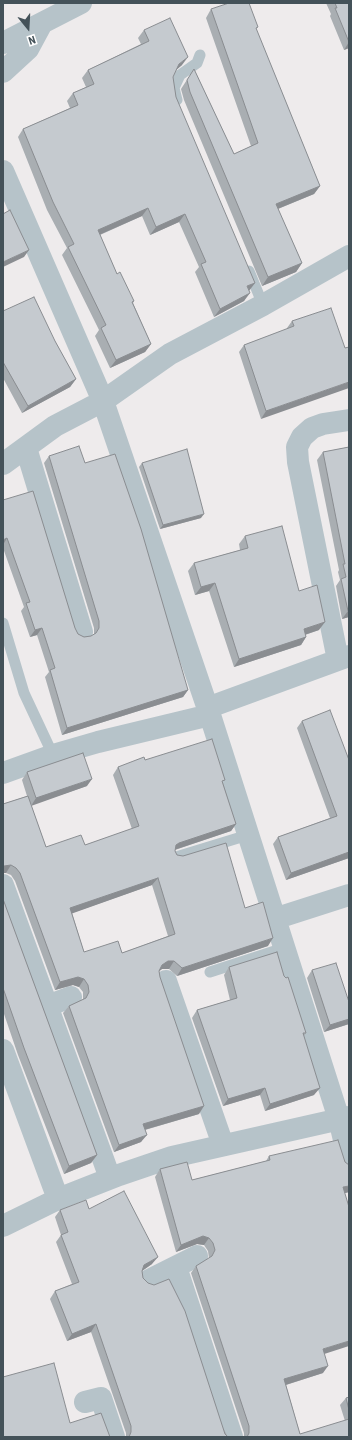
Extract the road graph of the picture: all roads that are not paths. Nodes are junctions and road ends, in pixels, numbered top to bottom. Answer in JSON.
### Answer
{"nodes":[{"id":1,"x":81,"y":3,"type":"edge"},
{"id":2,"x":42,"y":23,"type":"junction"},
{"id":3,"x":3,"y":43,"type":"edge"},
{"id":4,"x":200,"y":55,"type":"dead end"},
{"id":5,"x":3,"y":72,"type":"edge"},
{"id":6,"x":180,"y":110,"type":"edge"},
{"id":7,"x":3,"y":170,"type":"edge"},
{"id":8,"x":349,"y":256,"type":"edge"},
{"id":9,"x":245,"y":262,"type":"edge"},
{"id":10,"x":263,"y":305,"type":"junction"},
{"id":11,"x":103,"y":401,"type":"junction"},
{"id":12,"x":349,"y":420,"type":"edge"},
{"id":13,"x":26,"y":448,"type":"junction"},
{"id":14,"x":3,"y":464,"type":"edge"},
{"id":15,"x":3,"y":623,"type":"edge"},
{"id":16,"x":82,"y":632,"type":"dead end"},
{"id":17,"x":344,"y":658,"type":"edge"},
{"id":18,"x":208,"y":711,"type":"junction"},
{"id":19,"x":53,"y":755,"type":"junction"},
{"id":20,"x":3,"y":773,"type":"edge"},
{"id":21,"x":248,"y":835,"type":"junction"},
{"id":22,"x":176,"y":857,"type":"edge"},
{"id":23,"x":3,"y":885,"type":"edge"},
{"id":24,"x":349,"y":894,"type":"edge"},
{"id":25,"x":274,"y":919,"type":"junction"},
{"id":26,"x":284,"y":948,"type":"junction"},
{"id":27,"x":210,"y":972,"type":"edge"},
{"id":28,"x":166,"y":981,"type":"dead end"},
{"id":29,"x":71,"y":998,"type":"dead end"},
{"id":30,"x":47,"y":1006,"type":"junction"},
{"id":31,"x":3,"y":1050,"type":"edge"},
{"id":32,"x":344,"y":1118,"type":"edge"},
{"id":33,"x":223,"y":1146,"type":"junction"},
{"id":34,"x":349,"y":1161,"type":"edge"},
{"id":35,"x":110,"y":1178,"type":"junction"},
{"id":36,"x":58,"y":1199,"type":"junction"},
{"id":37,"x":3,"y":1226,"type":"edge"},
{"id":38,"x":197,"y":1256,"type":"dead end"},
{"id":39,"x":176,"y":1267,"type":"junction"},
{"id":40,"x":149,"y":1280,"type":"dead end"},
{"id":41,"x":85,"y":1402,"type":"dead end"},
{"id":42,"x":114,"y":1437,"type":"edge"},
{"id":43,"x":232,"y":1437,"type":"edge"}],
"edges":[{"from":1,"to":2,"type":"street"},
{"from":2,"to":3,"type":"street"},
{"from":2,"to":5,"type":"street"},
{"from":4,"to":6,"type":"lane"},
{"from":7,"to":11,"type":"street"},
{"from":8,"to":10,"type":"street"},
{"from":9,"to":10,"type":"lane"},
{"from":10,"to":11,"type":"street"},
{"from":11,"to":13,"type":"street"},
{"from":11,"to":18,"type":"street"},
{"from":12,"to":17,"type":"street"},
{"from":13,"to":14,"type":"street"},
{"from":13,"to":16,"type":"street"},
{"from":15,"to":19,"type":"lane"},
{"from":17,"to":18,"type":"street"},
{"from":18,"to":19,"type":"street"},
{"from":18,"to":21,"type":"street"},
{"from":19,"to":20,"type":"street"},
{"from":21,"to":22,"type":"lane"},
{"from":21,"to":25,"type":"street"},
{"from":23,"to":30,"type":"street"},
{"from":24,"to":25,"type":"street"},
{"from":25,"to":26,"type":"street"},
{"from":26,"to":27,"type":"lane"},
{"from":26,"to":32,"type":"street"},
{"from":28,"to":33,"type":"street"},
{"from":29,"to":30,"type":"street"},
{"from":30,"to":35,"type":"street"},
{"from":31,"to":36,"type":"street"},
{"from":32,"to":33,"type":"street"},
{"from":32,"to":34,"type":"street"},
{"from":33,"to":35,"type":"street"},
{"from":35,"to":36,"type":"street"},
{"from":36,"to":37,"type":"street"},
{"from":38,"to":39,"type":"street"},
{"from":39,"to":40,"type":"street"},
{"from":39,"to":43,"type":"street"},
{"from":41,"to":42,"type":"street"}]}
